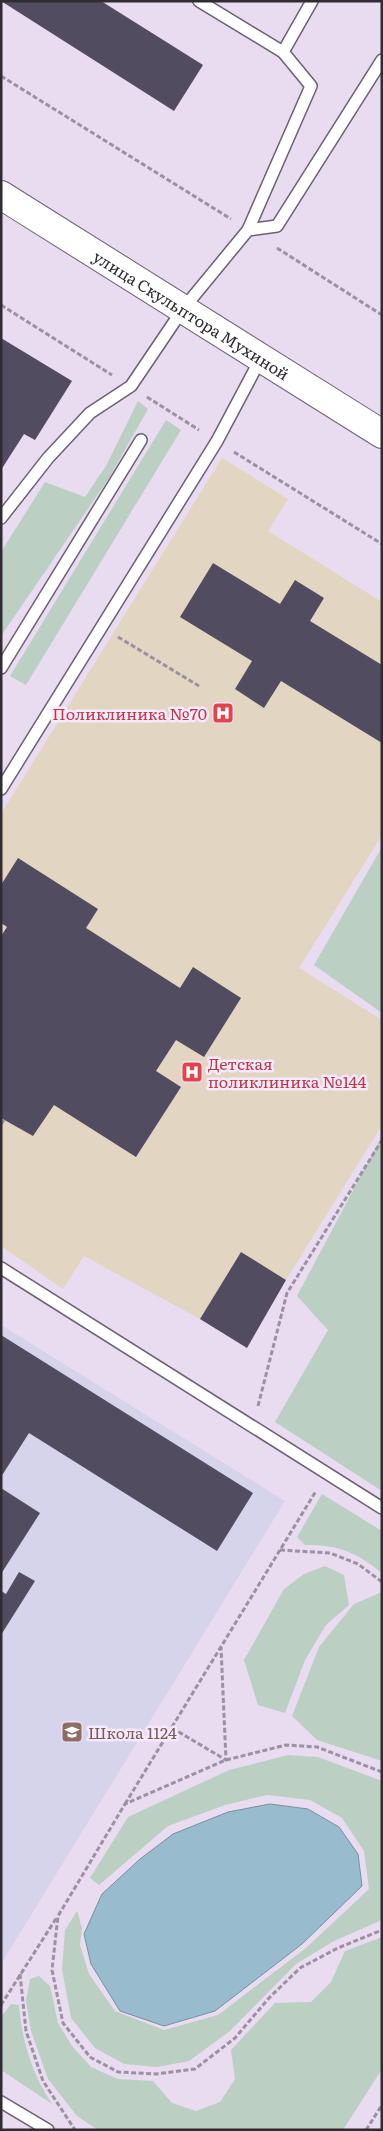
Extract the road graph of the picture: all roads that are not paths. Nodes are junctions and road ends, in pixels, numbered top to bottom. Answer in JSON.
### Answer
{"nodes":[{"id":1,"x":199,"y":1,"type":"edge"},
{"id":2,"x":312,"y":1,"type":"edge"},
{"id":3,"x":283,"y":52,"type":"junction"},
{"id":4,"x":382,"y":60,"type":"edge"},
{"id":5,"x":1,"y":195,"type":"edge"},
{"id":6,"x":248,"y":230,"type":"junction"},
{"id":7,"x":183,"y":309,"type":"junction"},
{"id":8,"x":261,"y":358,"type":"junction"},
{"id":9,"x":382,"y":434,"type":"edge"},
{"id":10,"x":141,"y":440,"type":"dead end"},
{"id":11,"x":1,"y":518,"type":"edge"},
{"id":12,"x":1,"y":668,"type":"edge"},
{"id":13,"x":1,"y":789,"type":"edge"},
{"id":14,"x":1,"y":1268,"type":"edge"},
{"id":15,"x":382,"y":1508,"type":"edge"},
{"id":16,"x":1,"y":2102,"type":"edge"},
{"id":17,"x":48,"y":2130,"type":"edge"}],
"edges":[{"from":1,"to":3,"type":"lane"},
{"from":2,"to":3,"type":"lane"},
{"from":3,"to":6,"type":"lane"},
{"from":4,"to":6,"type":"lane"},
{"from":5,"to":7,"type":"street","name":"улица Скульптора Мухиной"},
{"from":6,"to":7,"type":"lane"},
{"from":7,"to":8,"type":"street","name":"улица Скульптора Мухиной"},
{"from":7,"to":11,"type":"lane"},
{"from":8,"to":9,"type":"street","name":"улица Скульптора Мухиной"},
{"from":8,"to":13,"type":"lane"},
{"from":10,"to":12,"type":"lane"},
{"from":14,"to":15,"type":"lane"},
{"from":16,"to":17,"type":"lane"}]}
